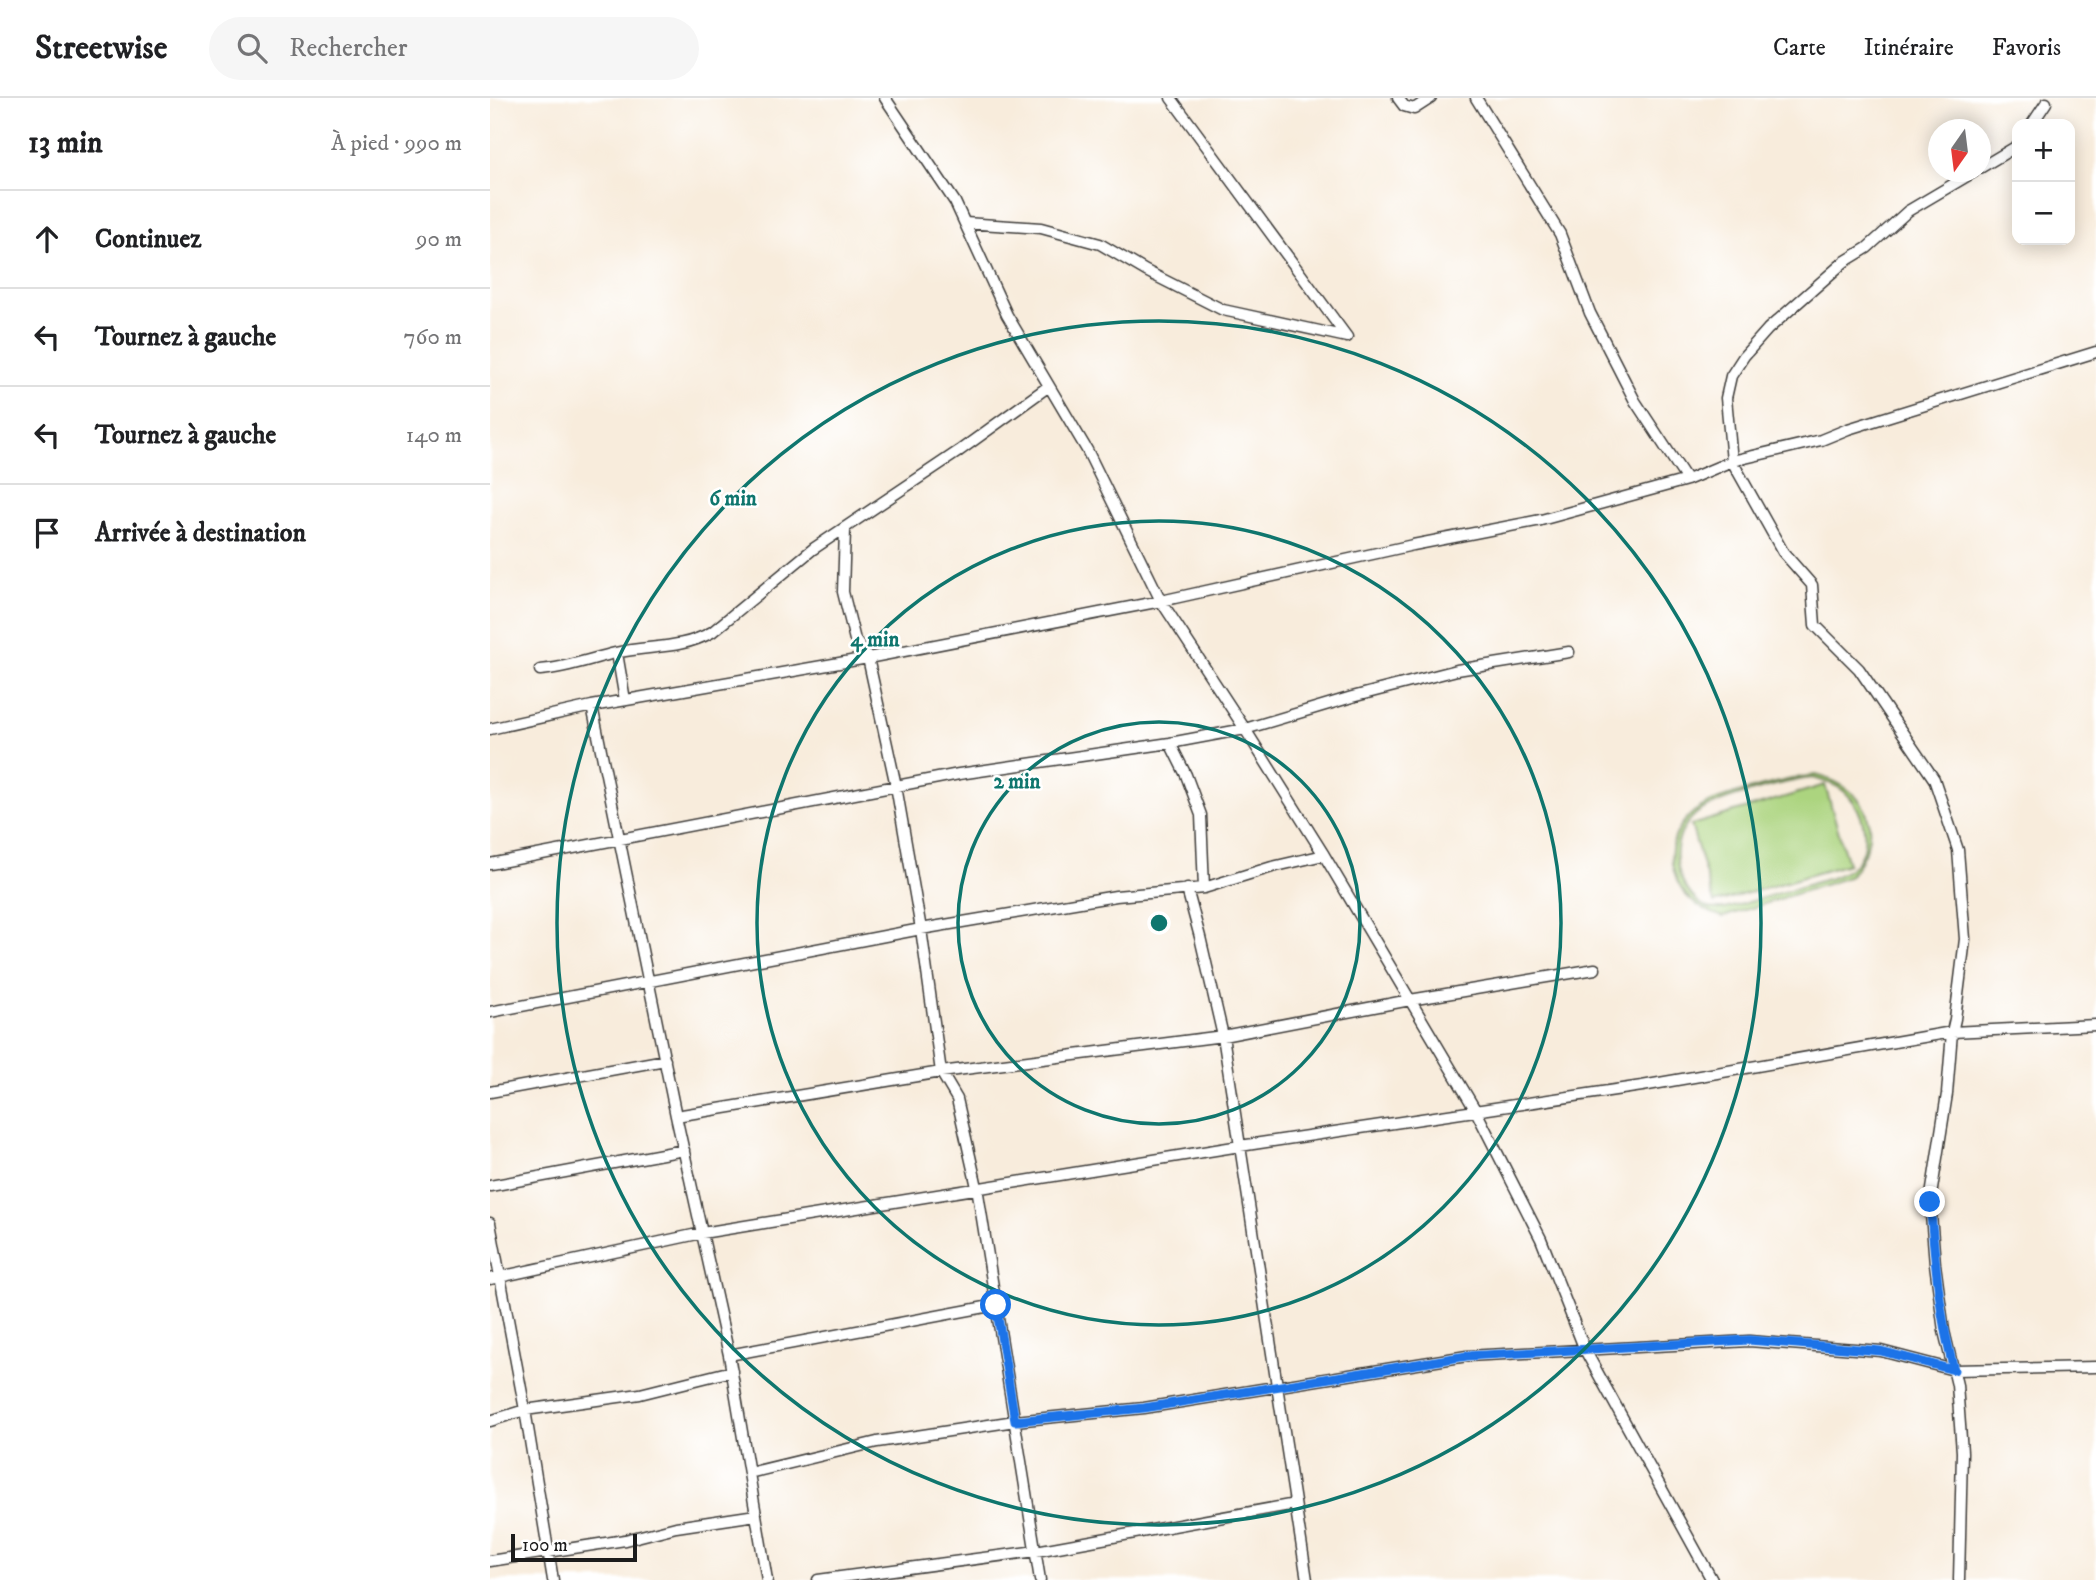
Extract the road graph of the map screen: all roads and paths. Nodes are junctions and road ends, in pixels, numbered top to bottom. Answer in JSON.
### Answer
{"nodes":[{"id":1,"x":885,"y":98,"type":"edge"},
{"id":2,"x":1171,"y":98,"type":"edge"},
{"id":3,"x":1398,"y":98,"type":"edge"},
{"id":4,"x":1431,"y":98,"type":"edge"},
{"id":5,"x":1476,"y":98,"type":"edge"},
{"id":6,"x":2046,"y":103,"type":"dead end"},
{"id":7,"x":2035,"y":119,"type":"edge"},
{"id":8,"x":2012,"y":149,"type":"edge"},
{"id":9,"x":1991,"y":161,"type":"edge"},
{"id":10,"x":1957,"y":182,"type":"edge"},
{"id":11,"x":965,"y":223,"type":"junction"},
{"id":12,"x":2096,"y":352,"type":"edge"},
{"id":13,"x":1049,"y":386,"type":"junction"},
{"id":14,"x":1732,"y":461,"type":"junction"},
{"id":15,"x":1687,"y":480,"type":"junction"},
{"id":16,"x":845,"y":530,"type":"junction"},
{"id":17,"x":1161,"y":601,"type":"junction"},
{"id":18,"x":1569,"y":652,"type":"dead end"},
{"id":19,"x":617,"y":653,"type":"junction"},
{"id":20,"x":868,"y":658,"type":"junction"},
{"id":21,"x":540,"y":670,"type":"dead end"},
{"id":22,"x":625,"y":700,"type":"junction"},
{"id":23,"x":592,"y":706,"type":"junction"},
{"id":24,"x":490,"y":729,"type":"edge"},
{"id":25,"x":1245,"y":729,"type":"junction"},
{"id":26,"x":1170,"y":743,"type":"junction"},
{"id":27,"x":896,"y":786,"type":"junction"},
{"id":28,"x":619,"y":839,"type":"junction"},
{"id":29,"x":1324,"y":855,"type":"junction"},
{"id":30,"x":490,"y":864,"type":"edge"},
{"id":31,"x":1204,"y":888,"type":"junction"},
{"id":32,"x":1186,"y":889,"type":"junction"},
{"id":33,"x":921,"y":929,"type":"junction"},
{"id":34,"x":1595,"y":969,"type":"dead end"},
{"id":35,"x":648,"y":981,"type":"junction"},
{"id":36,"x":1410,"y":1000,"type":"junction"},
{"id":37,"x":490,"y":1012,"type":"edge"},
{"id":38,"x":2096,"y":1026,"type":"edge"},
{"id":39,"x":1952,"y":1032,"type":"junction"},
{"id":40,"x":1223,"y":1036,"type":"junction"},
{"id":41,"x":665,"y":1060,"type":"junction"},
{"id":42,"x":941,"y":1072,"type":"junction"},
{"id":43,"x":490,"y":1092,"type":"edge"},
{"id":44,"x":1476,"y":1111,"type":"junction"},
{"id":45,"x":676,"y":1116,"type":"junction"},
{"id":46,"x":1240,"y":1146,"type":"junction"},
{"id":47,"x":684,"y":1150,"type":"junction"},
{"id":48,"x":490,"y":1186,"type":"edge"},
{"id":49,"x":976,"y":1187,"type":"junction"},
{"id":50,"x":490,"y":1223,"type":"edge"},
{"id":51,"x":702,"y":1233,"type":"junction"},
{"id":52,"x":495,"y":1278,"type":"edge"},
{"id":53,"x":996,"y":1305,"type":"junction"},
{"id":54,"x":1585,"y":1350,"type":"junction"},
{"id":55,"x":729,"y":1354,"type":"junction"},
{"id":56,"x":2096,"y":1367,"type":"edge"},
{"id":57,"x":1954,"y":1370,"type":"junction"},
{"id":58,"x":732,"y":1371,"type":"junction"},
{"id":59,"x":1277,"y":1386,"type":"junction"},
{"id":60,"x":525,"y":1410,"type":"junction"},
{"id":61,"x":490,"y":1421,"type":"edge"},
{"id":62,"x":1015,"y":1421,"type":"junction"},
{"id":63,"x":749,"y":1473,"type":"junction"},
{"id":64,"x":1295,"y":1504,"type":"junction"},
{"id":65,"x":756,"y":1515,"type":"junction"},
{"id":66,"x":1036,"y":1551,"type":"junction"},
{"id":67,"x":547,"y":1552,"type":"junction"},
{"id":68,"x":490,"y":1561,"type":"edge"},
{"id":69,"x":553,"y":1580,"type":"edge"},
{"id":70,"x":767,"y":1580,"type":"edge"},
{"id":71,"x":818,"y":1580,"type":"edge"},
{"id":72,"x":1041,"y":1580,"type":"edge"},
{"id":73,"x":1307,"y":1580,"type":"edge"},
{"id":74,"x":1712,"y":1580,"type":"edge"},
{"id":75,"x":1959,"y":1580,"type":"edge"}],
"edges":[{"from":1,"to":11,"type":"street"},
{"from":2,"to":11,"type":"street"},
{"from":3,"to":4,"type":"street"},
{"from":5,"to":15,"type":"street"},
{"from":6,"to":7,"type":"street"},
{"from":8,"to":9,"type":"street"},
{"from":10,"to":14,"type":"street"},
{"from":11,"to":13,"type":"street"},
{"from":12,"to":14,"type":"street"},
{"from":13,"to":16,"type":"street"},
{"from":13,"to":17,"type":"street"},
{"from":14,"to":15,"type":"street"},
{"from":14,"to":39,"type":"street"},
{"from":15,"to":17,"type":"street"},
{"from":16,"to":19,"type":"street"},
{"from":16,"to":20,"type":"street"},
{"from":17,"to":20,"type":"street"},
{"from":17,"to":25,"type":"street"},
{"from":18,"to":25,"type":"street"},
{"from":19,"to":21,"type":"street"},
{"from":19,"to":22,"type":"street"},
{"from":20,"to":22,"type":"street"},
{"from":20,"to":27,"type":"street"},
{"from":22,"to":23,"type":"street"},
{"from":23,"to":24,"type":"street"},
{"from":23,"to":28,"type":"street"},
{"from":25,"to":26,"type":"street"},
{"from":25,"to":29,"type":"street"},
{"from":26,"to":27,"type":"street"},
{"from":26,"to":31,"type":"street"},
{"from":27,"to":28,"type":"street"},
{"from":27,"to":33,"type":"street"},
{"from":28,"to":30,"type":"street"},
{"from":28,"to":35,"type":"street"},
{"from":29,"to":31,"type":"street"},
{"from":29,"to":36,"type":"street"},
{"from":31,"to":32,"type":"street"},
{"from":32,"to":33,"type":"street"},
{"from":32,"to":40,"type":"street"},
{"from":33,"to":35,"type":"street"},
{"from":33,"to":42,"type":"street"},
{"from":34,"to":36,"type":"street"},
{"from":35,"to":37,"type":"street"},
{"from":35,"to":41,"type":"street"},
{"from":36,"to":40,"type":"street"},
{"from":36,"to":44,"type":"street"},
{"from":38,"to":39,"type":"street"},
{"from":39,"to":44,"type":"street"},
{"from":39,"to":57,"type":"street"},
{"from":40,"to":42,"type":"street"},
{"from":40,"to":46,"type":"street"},
{"from":41,"to":43,"type":"street"},
{"from":41,"to":45,"type":"street"},
{"from":42,"to":45,"type":"street"},
{"from":42,"to":49,"type":"street"},
{"from":44,"to":46,"type":"street"},
{"from":44,"to":54,"type":"street"},
{"from":45,"to":47,"type":"street"},
{"from":46,"to":49,"type":"street"},
{"from":46,"to":59,"type":"street"},
{"from":47,"to":48,"type":"street"},
{"from":47,"to":51,"type":"street"},
{"from":49,"to":51,"type":"street"},
{"from":49,"to":53,"type":"street"},
{"from":50,"to":52,"type":"street"},
{"from":51,"to":52,"type":"street"},
{"from":51,"to":55,"type":"street"},
{"from":52,"to":60,"type":"street"},
{"from":53,"to":55,"type":"street"},
{"from":53,"to":62,"type":"street"},
{"from":54,"to":57,"type":"street"},
{"from":54,"to":59,"type":"street"},
{"from":54,"to":74,"type":"street"},
{"from":55,"to":58,"type":"street"},
{"from":56,"to":57,"type":"street"},
{"from":57,"to":75,"type":"street"},
{"from":58,"to":60,"type":"street"},
{"from":58,"to":63,"type":"street"},
{"from":59,"to":62,"type":"street"},
{"from":59,"to":64,"type":"street"},
{"from":60,"to":61,"type":"street"},
{"from":60,"to":67,"type":"street"},
{"from":62,"to":63,"type":"street"},
{"from":62,"to":66,"type":"street"},
{"from":63,"to":65,"type":"street"},
{"from":64,"to":66,"type":"street"},
{"from":64,"to":73,"type":"street"},
{"from":65,"to":67,"type":"street"},
{"from":65,"to":70,"type":"street"},
{"from":66,"to":71,"type":"street"},
{"from":66,"to":72,"type":"street"},
{"from":67,"to":68,"type":"street"},
{"from":67,"to":69,"type":"street"}]}
